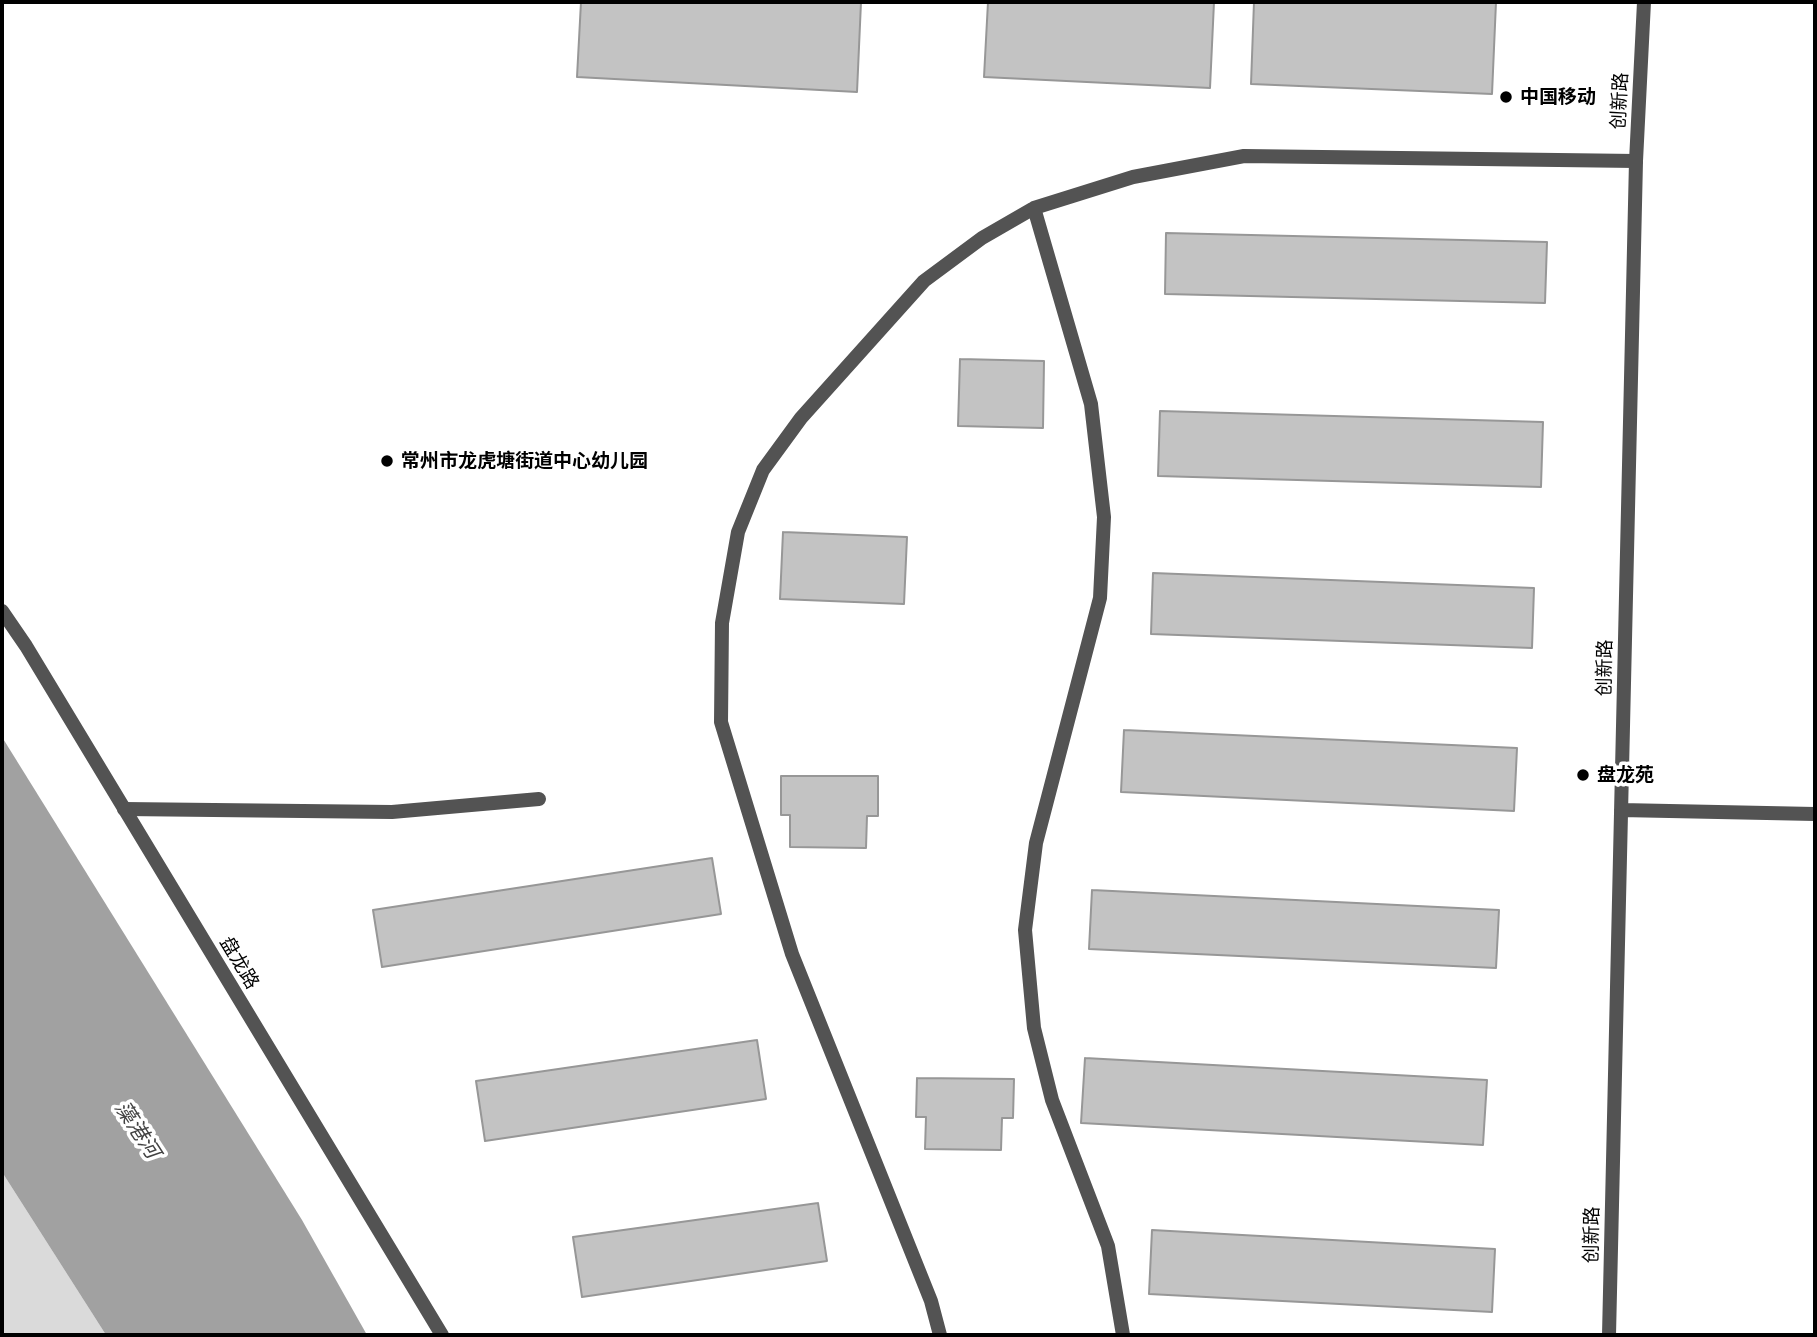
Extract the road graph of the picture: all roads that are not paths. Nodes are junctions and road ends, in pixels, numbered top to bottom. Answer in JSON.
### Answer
{"nodes":[{"id":1,"x":1644,"y":2,"type":"edge"},
{"id":2,"x":1636,"y":161,"type":"junction"},
{"id":3,"x":1034,"y":208,"type":"junction"},
{"id":4,"x":2,"y":611,"type":"edge"},
{"id":5,"x":539,"y":799,"type":"dead end"},
{"id":6,"x":124,"y":809,"type":"junction"},
{"id":7,"x":1621,"y":810,"type":"junction"},
{"id":8,"x":1815,"y":814,"type":"edge"},
{"id":9,"x":442,"y":1335,"type":"edge"},
{"id":10,"x":940,"y":1335,"type":"edge"},
{"id":11,"x":1123,"y":1335,"type":"edge"},
{"id":12,"x":1609,"y":1335,"type":"edge"}],
"edges":[{"from":1,"to":2,"type":"street","name":"创新路"},
{"from":2,"to":3,"type":"street"},
{"from":2,"to":7,"type":"street","name":"创新路"},
{"from":3,"to":10,"type":"street"},
{"from":3,"to":11,"type":"street"},
{"from":4,"to":6,"type":"street","name":"盘龙路"},
{"from":5,"to":6,"type":"street"},
{"from":6,"to":9,"type":"street","name":"盘龙路"},
{"from":7,"to":8,"type":"street"},
{"from":7,"to":12,"type":"street","name":"创新路"}]}
